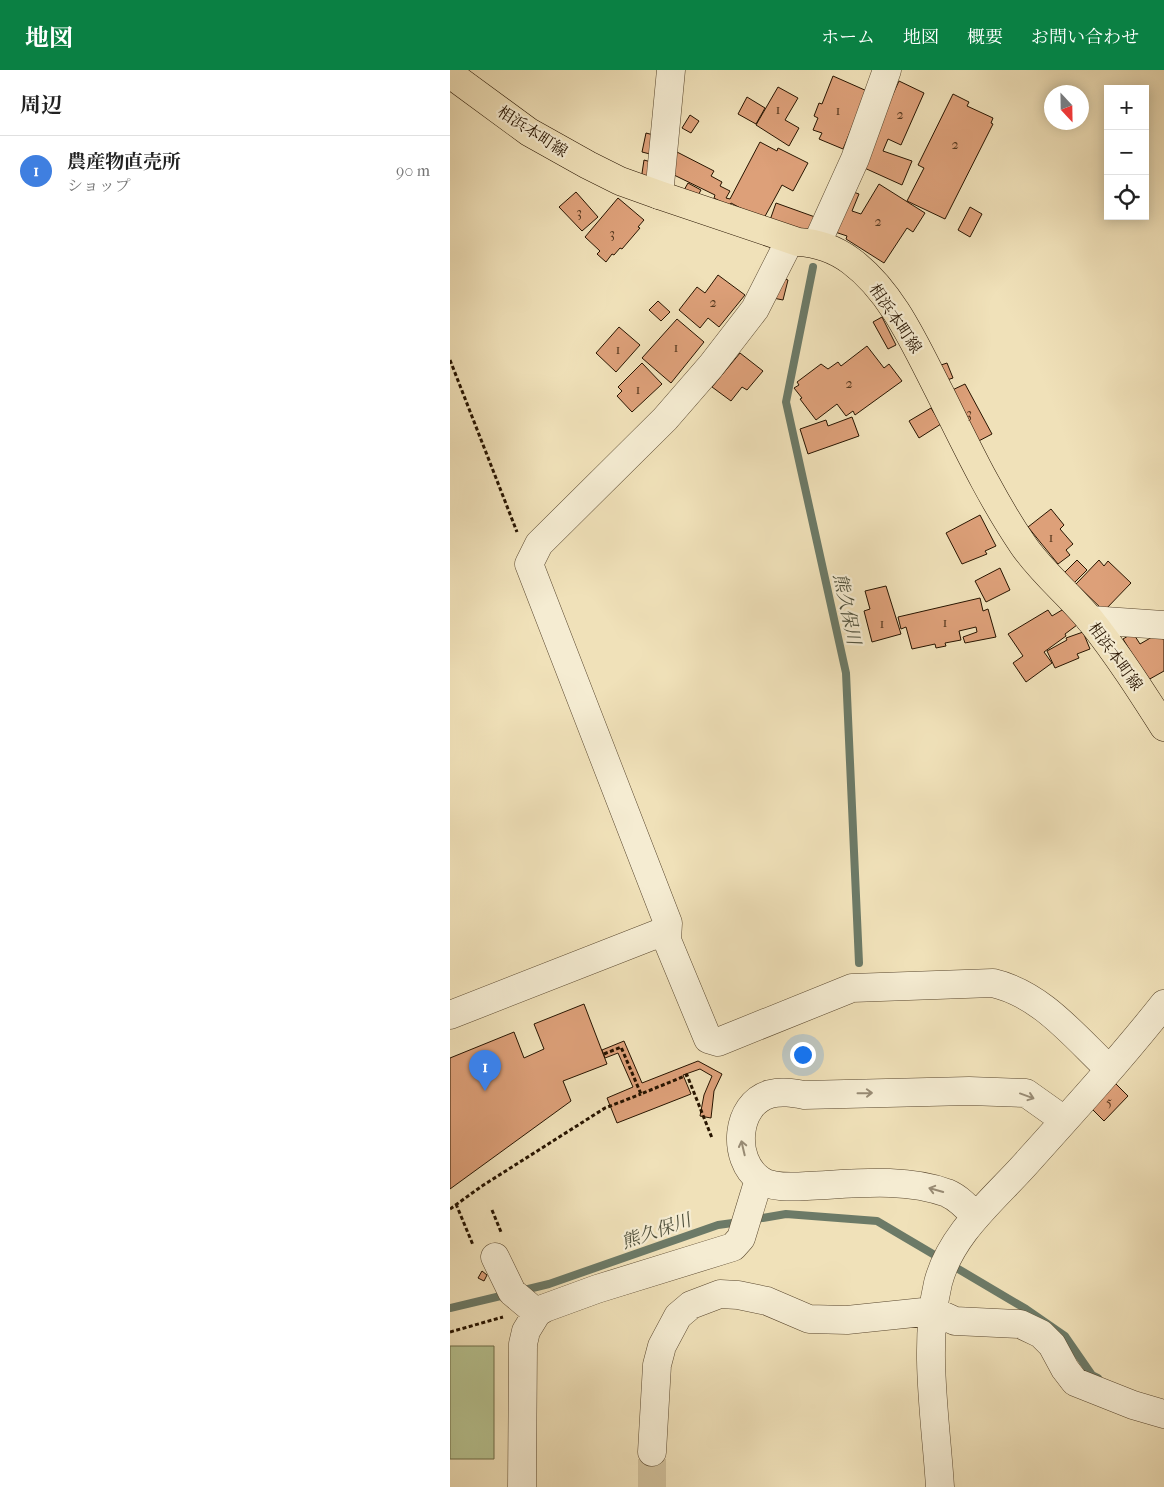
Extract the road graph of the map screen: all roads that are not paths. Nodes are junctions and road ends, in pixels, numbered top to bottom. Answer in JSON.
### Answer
{"nodes":[{"id":1,"x":671,"y":70,"type":"edge"},
{"id":2,"x":887,"y":70,"type":"edge"},
{"id":3,"x":451,"y":78,"type":"edge"},
{"id":4,"x":659,"y":195,"type":"junction"},
{"id":5,"x":790,"y":240,"type":"junction"},
{"id":6,"x":817,"y":243,"type":"junction"},
{"id":7,"x":1090,"y":620,"type":"junction"},
{"id":8,"x":1164,"y":625,"type":"edge"},
{"id":9,"x":1164,"y":727,"type":"edge"},
{"id":10,"x":667,"y":940,"type":"junction"},
{"id":11,"x":1164,"y":1004,"type":"edge"},
{"id":12,"x":450,"y":1015,"type":"edge"},
{"id":13,"x":1109,"y":1069,"type":"junction"},
{"id":14,"x":1064,"y":1120,"type":"junction"},
{"id":15,"x":759,"y":1179,"type":"junction"},
{"id":16,"x":976,"y":1216,"type":"junction"},
{"id":17,"x":498,"y":1246,"type":"road end"},
{"id":18,"x":519,"y":1303,"type":"junction"},
{"id":19,"x":933,"y":1310,"type":"junction"},
{"id":20,"x":1164,"y":1414,"type":"edge"},
{"id":21,"x":652,"y":1452,"type":"tunnel mouth"},
{"id":22,"x":522,"y":1487,"type":"edge"},
{"id":23,"x":940,"y":1487,"type":"edge"}],
"edges":[{"from":1,"to":4,"type":"street"},
{"from":2,"to":6,"type":"street"},
{"from":3,"to":4,"type":"main road","name":"相浜本町線"},
{"from":4,"to":5,"type":"main road","name":"相浜本町線"},
{"from":5,"to":6,"type":"main road","name":"相浜本町線"},
{"from":5,"to":10,"type":"street"},
{"from":6,"to":7,"type":"main road","name":"相浜本町線"},
{"from":7,"to":8,"type":"street"},
{"from":7,"to":9,"type":"main road","name":"相浜本町線"},
{"from":10,"to":12,"type":"street"},
{"from":10,"to":13,"type":"street"},
{"from":11,"to":13,"type":"street"},
{"from":13,"to":14,"type":"street"},
{"from":15,"to":14,"type":"street","one_way":true},
{"from":14,"to":16,"type":"street"},
{"from":16,"to":15,"type":"street","one_way":true},
{"from":15,"to":18,"type":"street"},
{"from":16,"to":19,"type":"street"},
{"from":17,"to":18,"type":"street"},
{"from":18,"to":22,"type":"street"},
{"from":19,"to":20,"type":"street"},
{"from":19,"to":21,"type":"street"},
{"from":19,"to":23,"type":"street"}]}
